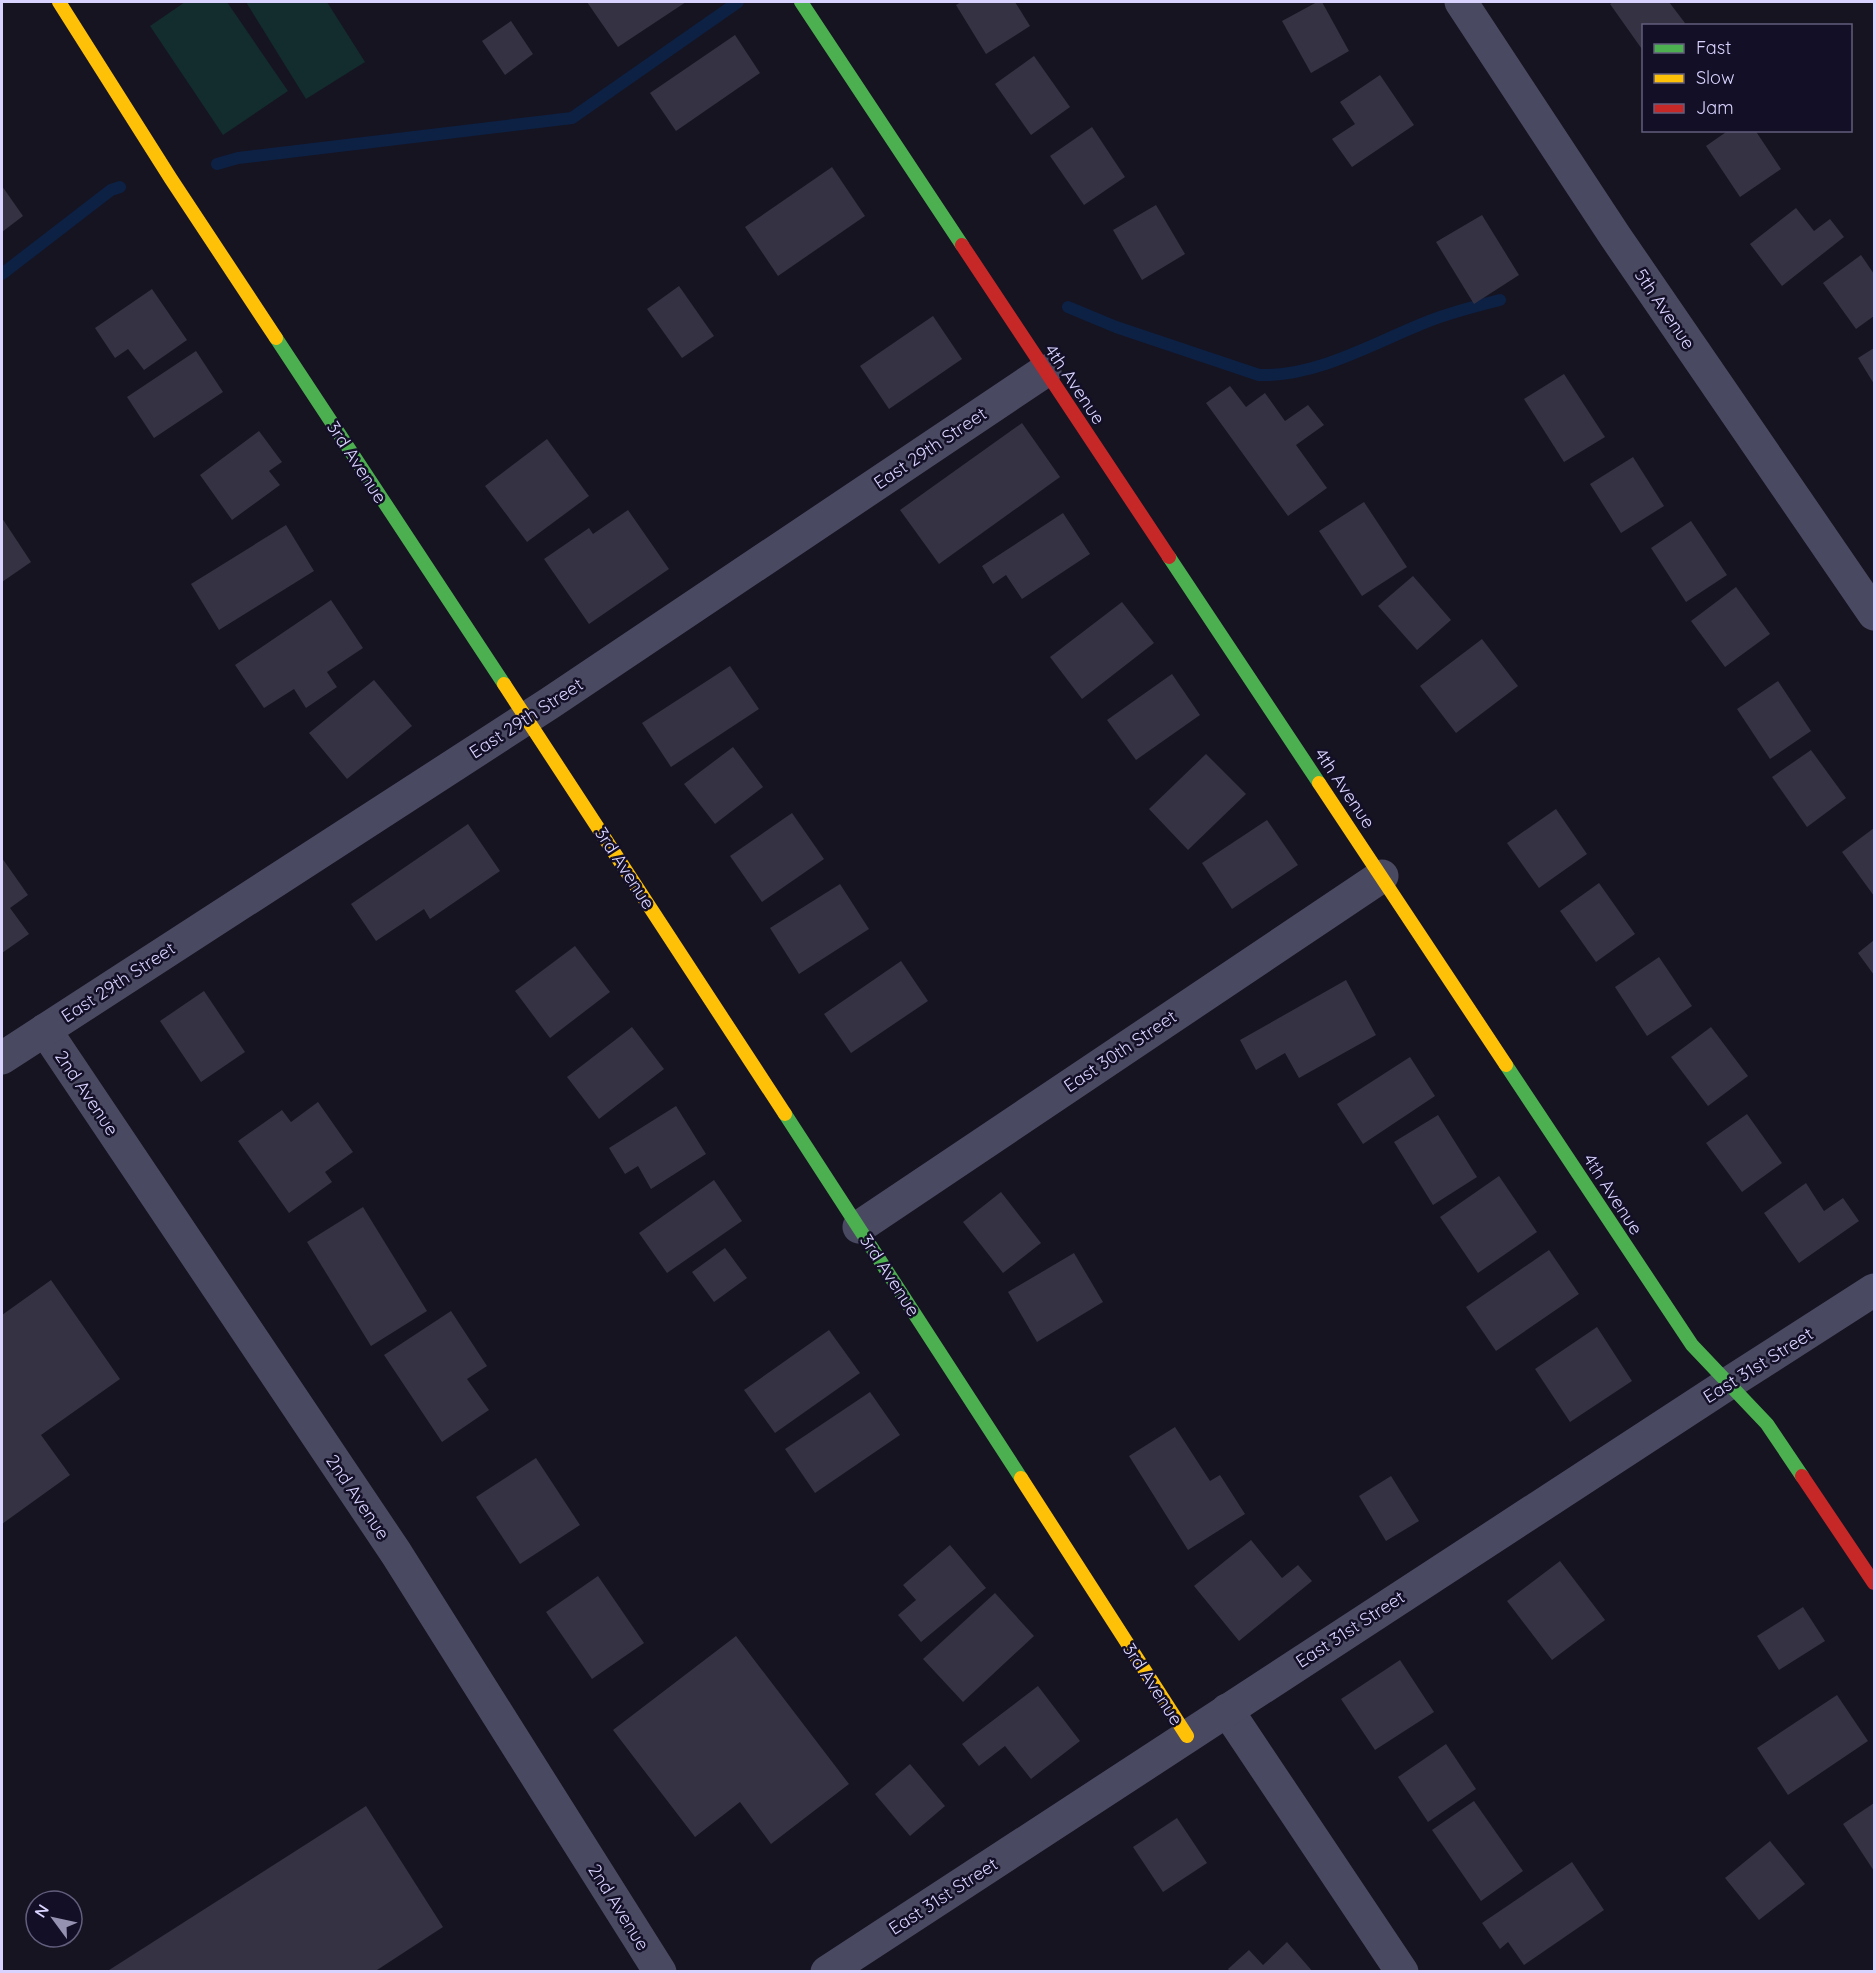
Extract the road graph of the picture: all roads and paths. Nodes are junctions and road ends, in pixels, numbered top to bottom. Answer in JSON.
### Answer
{"nodes":[{"id":1,"x":59,"y":2,"type":"edge"},
{"id":2,"x":801,"y":2,"type":"edge"},
{"id":3,"x":1461,"y":2,"type":"edge"},
{"id":4,"x":1045,"y":370,"type":"junction"},
{"id":5,"x":1875,"y":615,"type":"edge"},
{"id":6,"x":527,"y":718,"type":"junction"},
{"id":7,"x":1382,"y":876,"type":"junction"},
{"id":8,"x":45,"y":1030,"type":"junction"},
{"id":9,"x":2,"y":1058,"type":"edge"},
{"id":10,"x":859,"y":1227,"type":"junction"},
{"id":11,"x":1875,"y":1290,"type":"edge"},
{"id":12,"x":1729,"y":1383,"type":"junction"},
{"id":13,"x":1875,"y":1583,"type":"edge"},
{"id":14,"x":1227,"y":1710,"type":"junction"},
{"id":15,"x":1187,"y":1736,"type":"junction"},
{"id":16,"x":660,"y":1971,"type":"edge"},
{"id":17,"x":827,"y":1971,"type":"edge"},
{"id":18,"x":1402,"y":1971,"type":"edge"}],
"edges":[{"from":1,"to":6,"type":"street","name":"3rd Avenue"},
{"from":2,"to":4,"type":"street","name":"4th Avenue"},
{"from":3,"to":5,"type":"street","name":"5th Avenue"},
{"from":4,"to":6,"type":"street","name":"East 29th Street"},
{"from":4,"to":7,"type":"street","name":"4th Avenue"},
{"from":6,"to":8,"type":"street","name":"East 29th Street"},
{"from":6,"to":10,"type":"street","name":"3rd Avenue"},
{"from":7,"to":10,"type":"street","name":"East 30th Street"},
{"from":7,"to":12,"type":"street","name":"4th Avenue"},
{"from":8,"to":9,"type":"street","name":"East 29th Street"},
{"from":8,"to":16,"type":"street","name":"2nd Avenue"},
{"from":10,"to":15,"type":"street","name":"3rd Avenue"},
{"from":11,"to":12,"type":"street","name":"East 31st Street"},
{"from":12,"to":13,"type":"street","name":"4th Avenue"},
{"from":12,"to":14,"type":"street","name":"East 31st Street"},
{"from":14,"to":15,"type":"street","name":"East 31st Street"},
{"from":14,"to":18,"type":"street"},
{"from":15,"to":17,"type":"street","name":"East 31st Street"}]}
